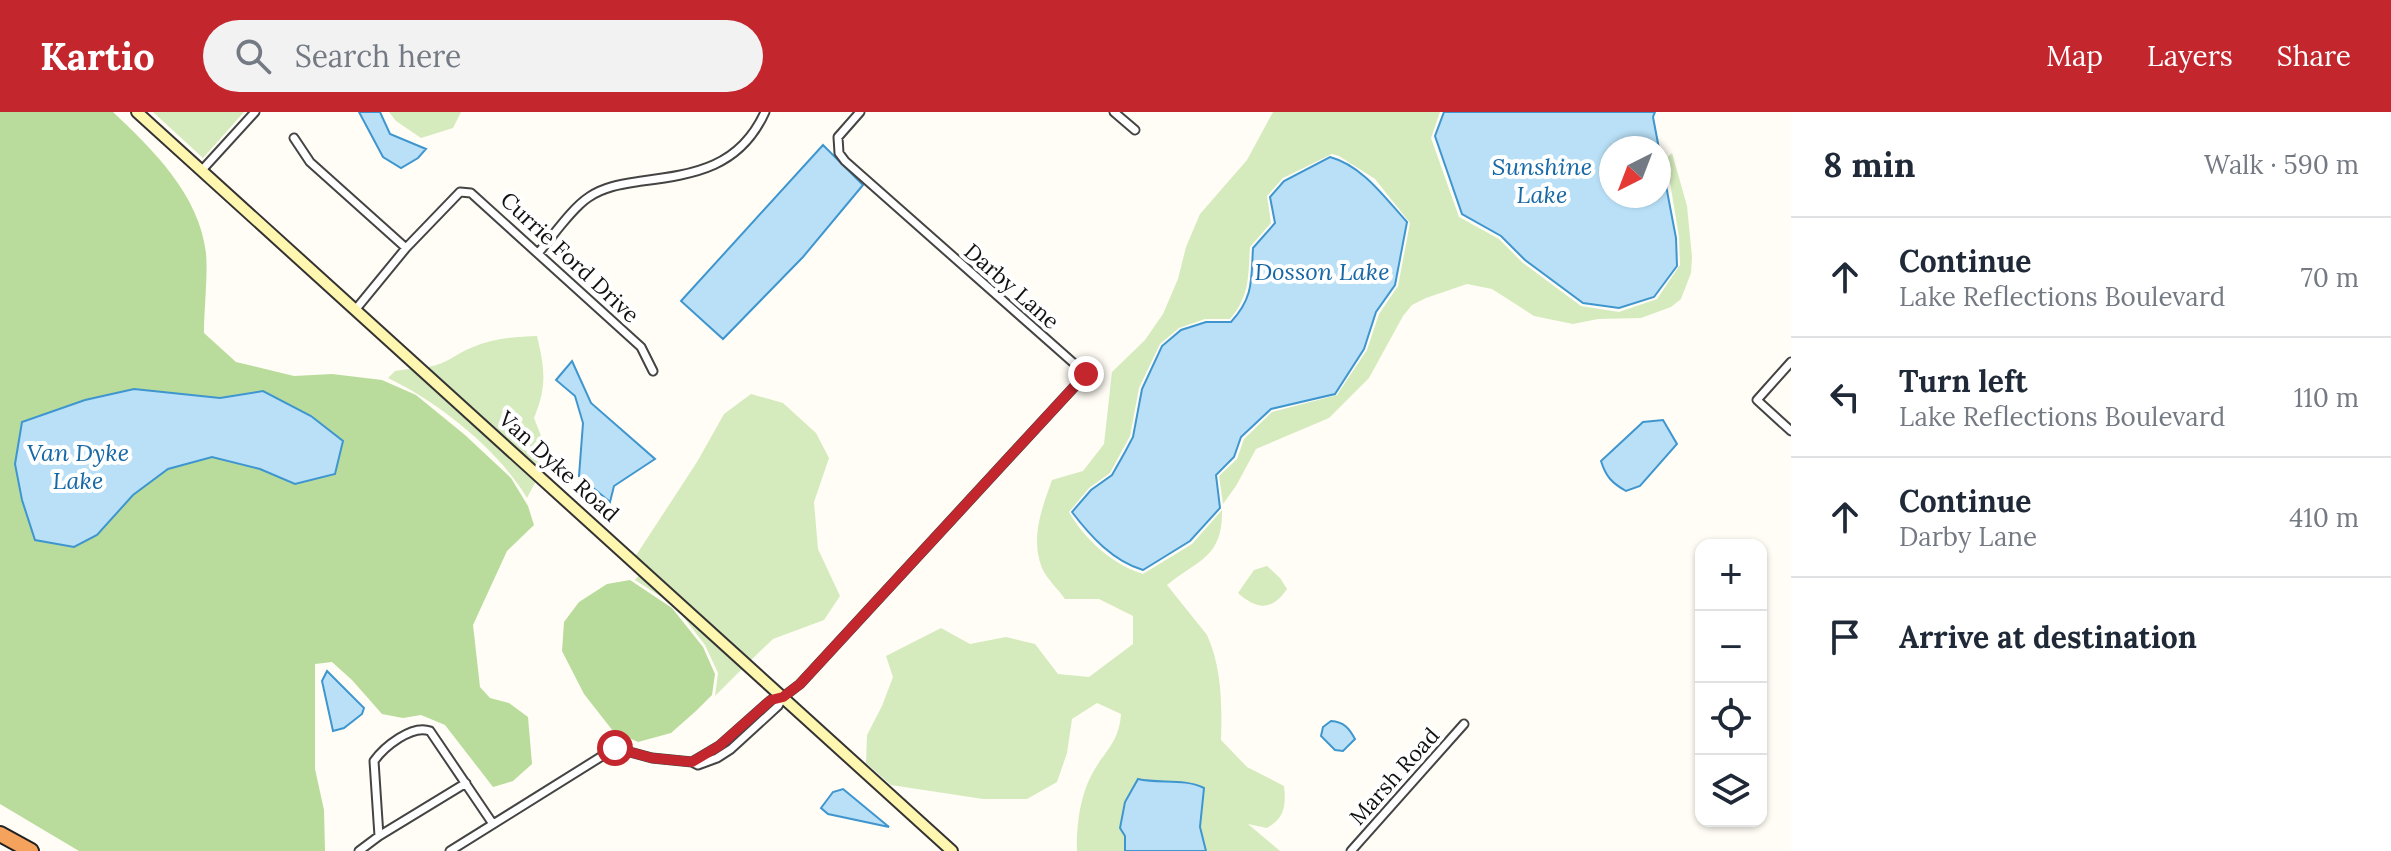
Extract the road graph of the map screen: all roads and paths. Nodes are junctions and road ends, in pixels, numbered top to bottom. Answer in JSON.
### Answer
{"nodes":[{"id":1,"x":137,"y":112,"type":"edge"},
{"id":2,"x":255,"y":112,"type":"edge"},
{"id":3,"x":765,"y":112,"type":"edge"},
{"id":4,"x":860,"y":112,"type":"edge"},
{"id":5,"x":1114,"y":112,"type":"edge"},
{"id":6,"x":1135,"y":130,"type":"dead end"},
{"id":7,"x":294,"y":138,"type":"dead end"},
{"id":8,"x":202,"y":170,"type":"junction"},
{"id":9,"x":406,"y":248,"type":"junction"},
{"id":10,"x":539,"y":252,"type":"junction"},
{"id":11,"x":356,"y":309,"type":"junction"},
{"id":12,"x":1791,"y":362,"type":"edge"},
{"id":13,"x":653,"y":371,"type":"dead end"},
{"id":14,"x":1791,"y":431,"type":"edge"},
{"id":15,"x":783,"y":697,"type":"junction"},
{"id":16,"x":1464,"y":724,"type":"dead end"},
{"id":17,"x":466,"y":783,"type":"junction"},
{"id":18,"x":493,"y":824,"type":"junction"},
{"id":19,"x":0,"y":834,"type":"edge"},
{"id":20,"x":379,"y":836,"type":"junction"},
{"id":21,"x":31,"y":851,"type":"edge"},
{"id":22,"x":359,"y":851,"type":"edge"},
{"id":23,"x":450,"y":851,"type":"edge"},
{"id":24,"x":952,"y":851,"type":"edge"},
{"id":25,"x":1351,"y":851,"type":"edge"}],
"edges":[{"from":1,"to":8,"type":"main road","name":"Van Dyke Road"},
{"from":2,"to":8,"type":"street"},
{"from":3,"to":10,"type":"street"},
{"from":4,"to":15,"type":"street","name":"Darby Lane"},
{"from":5,"to":6,"type":"street"},
{"from":7,"to":9,"type":"street"},
{"from":8,"to":11,"type":"main road","name":"Van Dyke Road"},
{"from":9,"to":10,"type":"street","name":"Currie Ford Drive"},
{"from":9,"to":11,"type":"street","name":"Currie Ford Drive"},
{"from":10,"to":13,"type":"street","name":"Currie Ford Drive"},
{"from":11,"to":15,"type":"main road","name":"Van Dyke Road"},
{"from":12,"to":14,"type":"street"},
{"from":15,"to":18,"type":"street"},
{"from":15,"to":24,"type":"main road","name":"Van Dyke Road"},
{"from":16,"to":25,"type":"street","name":"Marsh Road"},
{"from":17,"to":18,"type":"street"},
{"from":17,"to":20,"type":"street"},
{"from":17,"to":20,"type":"street"},
{"from":18,"to":23,"type":"street"},
{"from":19,"to":21,"type":"highway"},
{"from":20,"to":22,"type":"street"}]}
